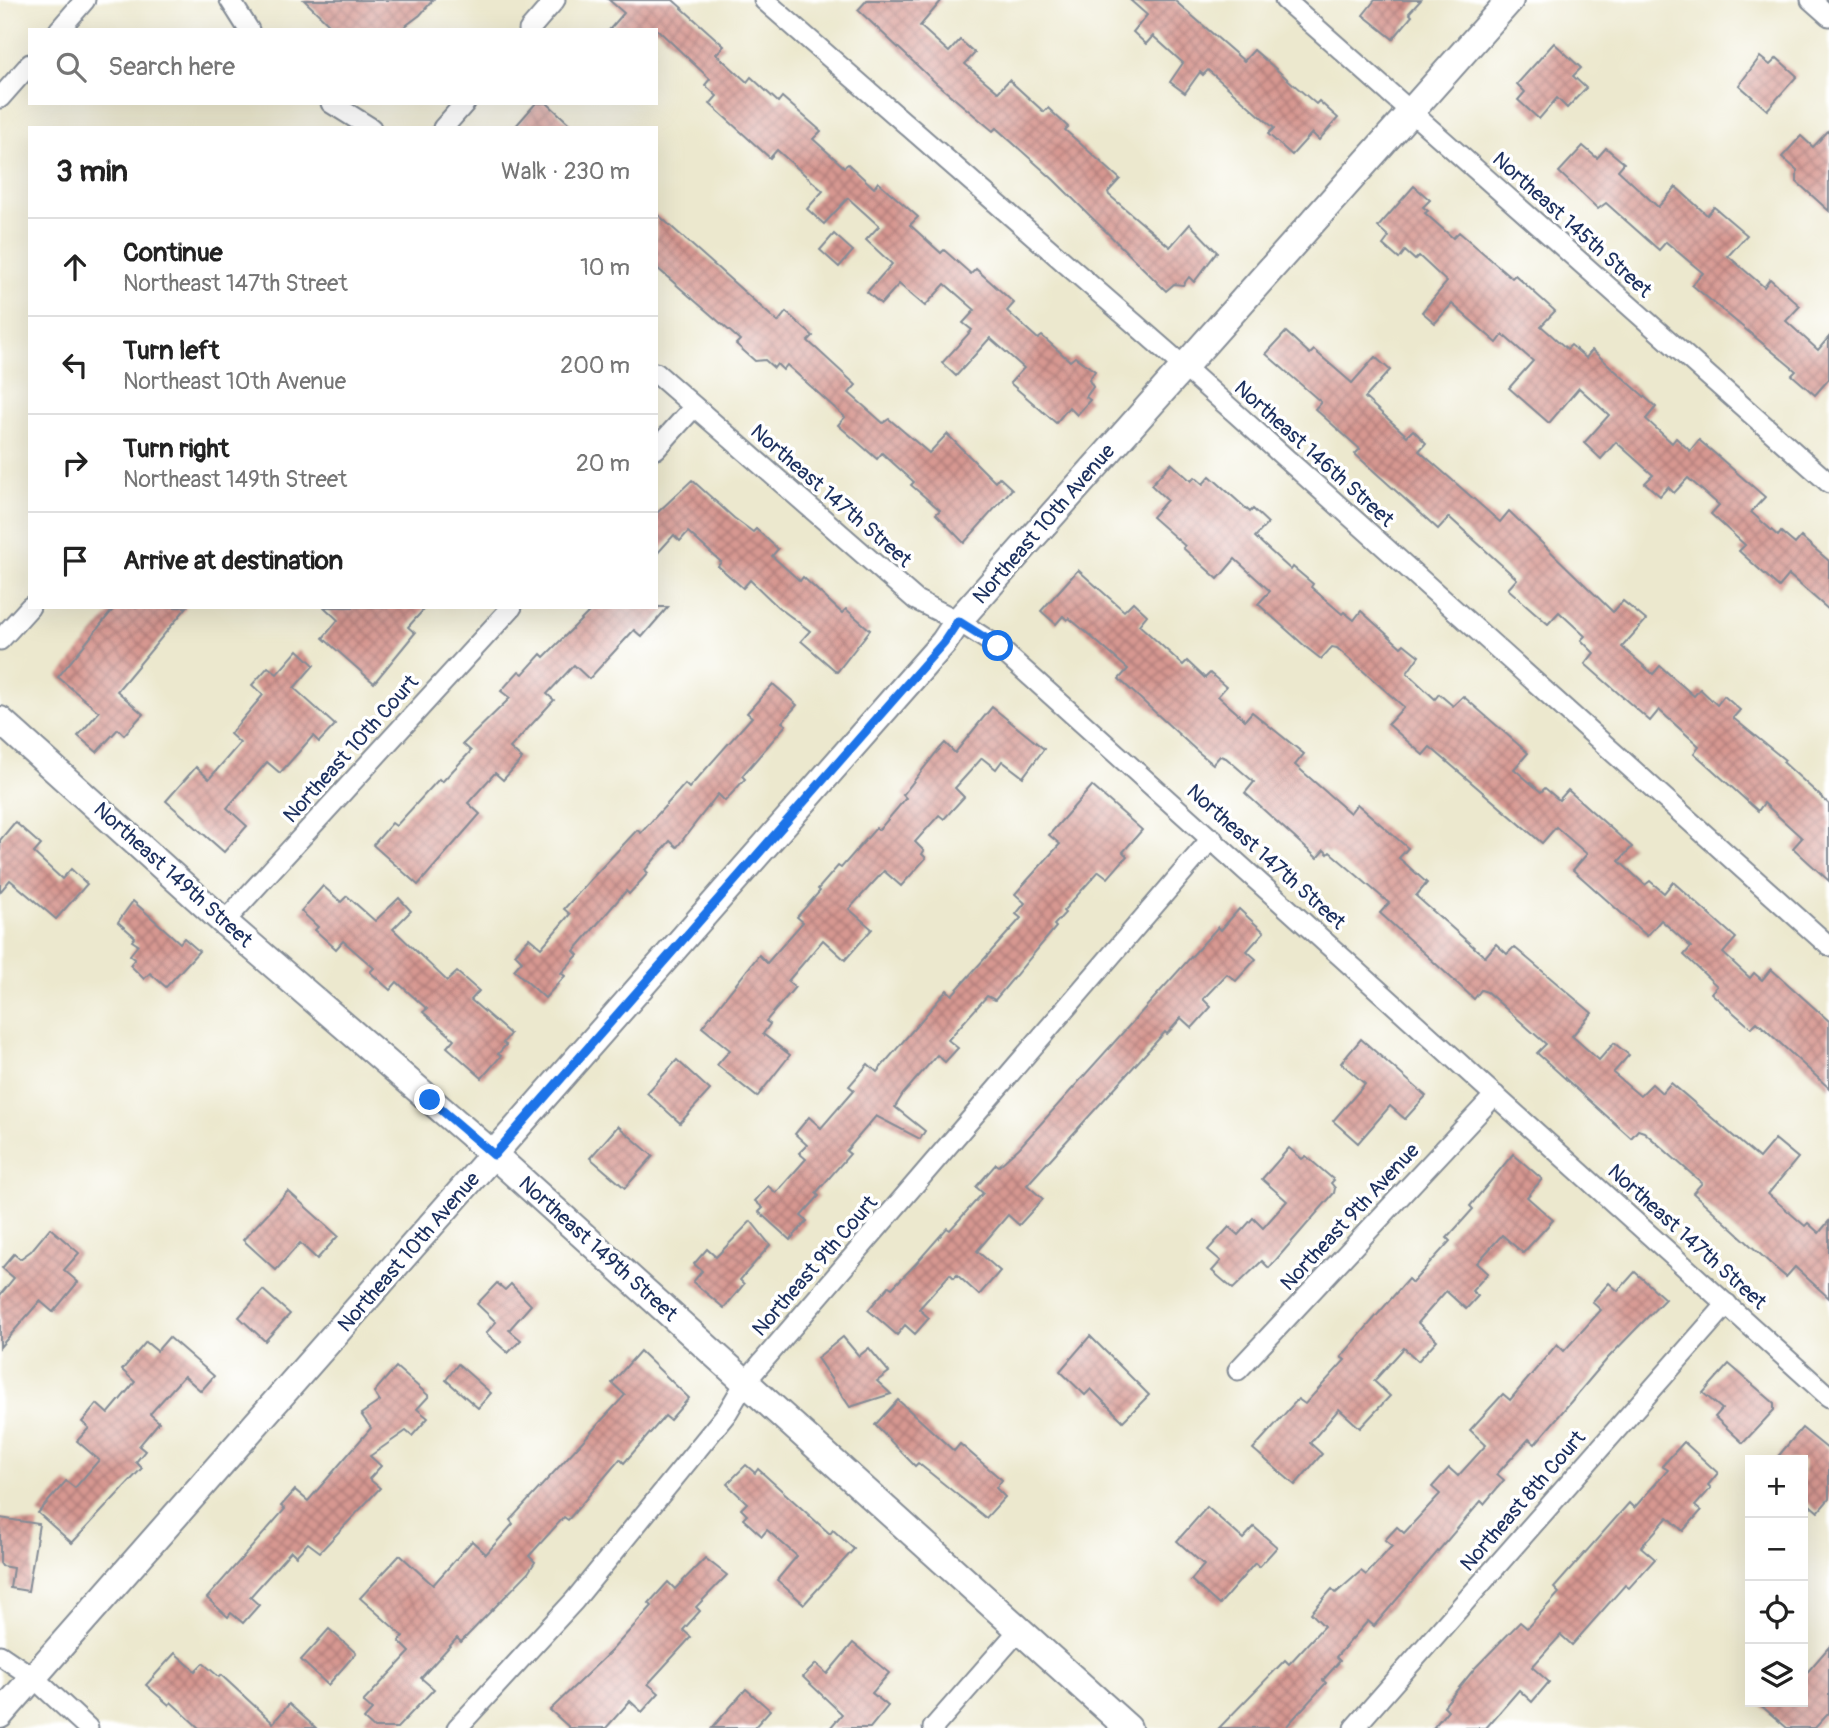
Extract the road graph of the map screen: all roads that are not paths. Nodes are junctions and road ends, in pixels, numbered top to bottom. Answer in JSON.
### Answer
{"nodes":[{"id":1,"x":85,"y":0,"type":"edge"},
{"id":2,"x":230,"y":0,"type":"edge"},
{"id":3,"x":555,"y":0,"type":"edge"},
{"id":4,"x":764,"y":0,"type":"edge"},
{"id":5,"x":1285,"y":0,"type":"edge"},
{"id":6,"x":1510,"y":0,"type":"edge"},
{"id":7,"x":1811,"y":0,"type":"edge"},
{"id":8,"x":1829,"y":16,"type":"edge"},
{"id":9,"x":61,"y":28,"type":"edge"},
{"id":10,"x":249,"y":28,"type":"edge"},
{"id":11,"x":531,"y":28,"type":"edge"},
{"id":12,"x":28,"y":66,"type":"edge"},
{"id":13,"x":0,"y":98,"type":"edge"},
{"id":14,"x":334,"y":105,"type":"edge"},
{"id":15,"x":463,"y":105,"type":"edge"},
{"id":16,"x":1412,"y":114,"type":"junction"},
{"id":17,"x":368,"y":126,"type":"edge"},
{"id":18,"x":445,"y":126,"type":"edge"},
{"id":19,"x":1182,"y":366,"type":"junction"},
{"id":20,"x":658,"y":375,"type":"edge"},
{"id":21,"x":694,"y":407,"type":"junction"},
{"id":22,"x":658,"y":447,"type":"edge"},
{"id":23,"x":1829,"y":483,"type":"edge"},
{"id":24,"x":28,"y":609,"type":"edge"},
{"id":25,"x":510,"y":609,"type":"edge"},
{"id":26,"x":958,"y":621,"type":"junction"},
{"id":27,"x":0,"y":640,"type":"edge"},
{"id":28,"x":0,"y":720,"type":"edge"},
{"id":29,"x":1212,"y":838,"type":"junction"},
{"id":30,"x":224,"y":922,"type":"junction"},
{"id":31,"x":1829,"y":946,"type":"edge"},
{"id":32,"x":1495,"y":1095,"type":"junction"},
{"id":33,"x":494,"y":1155,"type":"junction"},
{"id":34,"x":1727,"y":1304,"type":"junction"},
{"id":35,"x":1238,"y":1370,"type":"dead end"},
{"id":36,"x":746,"y":1381,"type":"junction"},
{"id":37,"x":1829,"y":1397,"type":"edge"},
{"id":38,"x":1020,"y":1629,"type":"junction"},
{"id":39,"x":0,"y":1655,"type":"edge"},
{"id":40,"x":34,"y":1678,"type":"junction"},
{"id":41,"x":0,"y":1715,"type":"edge"},
{"id":42,"x":88,"y":1728,"type":"edge"},
{"id":43,"x":457,"y":1728,"type":"edge"},
{"id":44,"x":933,"y":1728,"type":"edge"},
{"id":45,"x":1128,"y":1728,"type":"edge"},
{"id":46,"x":1354,"y":1728,"type":"edge"}],
"edges":[{"from":1,"to":9,"type":"street"},
{"from":2,"to":10,"type":"street"},
{"from":3,"to":11,"type":"street"},
{"from":4,"to":19,"type":"street","name":"Northeast 146th Street"},
{"from":5,"to":16,"type":"street","name":"Northeast 145th Street"},
{"from":6,"to":16,"type":"street","name":"Northeast 10th Avenue"},
{"from":7,"to":8,"type":"street"},
{"from":12,"to":13,"type":"street"},
{"from":14,"to":17,"type":"street"},
{"from":15,"to":18,"type":"street"},
{"from":16,"to":19,"type":"street","name":"Northeast 10th Avenue"},
{"from":16,"to":23,"type":"street","name":"Northeast 145th Street"},
{"from":19,"to":26,"type":"street","name":"Northeast 10th Avenue"},
{"from":19,"to":31,"type":"street","name":"Northeast 146th Street"},
{"from":20,"to":21,"type":"street","name":"Northeast 147th Street"},
{"from":21,"to":22,"type":"street"},
{"from":21,"to":26,"type":"street","name":"Northeast 147th Street"},
{"from":24,"to":27,"type":"street"},
{"from":25,"to":30,"type":"street","name":"Northeast 10th Court"},
{"from":26,"to":29,"type":"street","name":"Northeast 147th Street"},
{"from":26,"to":33,"type":"street","name":"Northeast 10th Avenue"},
{"from":28,"to":30,"type":"street","name":"Northeast 149th Street"},
{"from":29,"to":32,"type":"street","name":"Northeast 147th Street"},
{"from":29,"to":36,"type":"street","name":"Northeast 9th Court"},
{"from":30,"to":33,"type":"street","name":"Northeast 149th Street"},
{"from":32,"to":34,"type":"street","name":"Northeast 147th Street"},
{"from":32,"to":35,"type":"street","name":"Northeast 9th Avenue"},
{"from":33,"to":36,"type":"street","name":"Northeast 149th Street"},
{"from":33,"to":40,"type":"street","name":"Northeast 10th Avenue"},
{"from":34,"to":37,"type":"street","name":"Northeast 147th Street"},
{"from":34,"to":46,"type":"street","name":"Northeast 8th Court"},
{"from":36,"to":38,"type":"street","name":"Northeast 149th Street"},
{"from":36,"to":43,"type":"street","name":"Northeast 9th Court"},
{"from":38,"to":44,"type":"street"},
{"from":38,"to":45,"type":"street","name":"Northeast 149th Street"},
{"from":39,"to":40,"type":"street"},
{"from":40,"to":41,"type":"street","name":"Northeast 10th Avenue"},
{"from":40,"to":42,"type":"street"}]}
